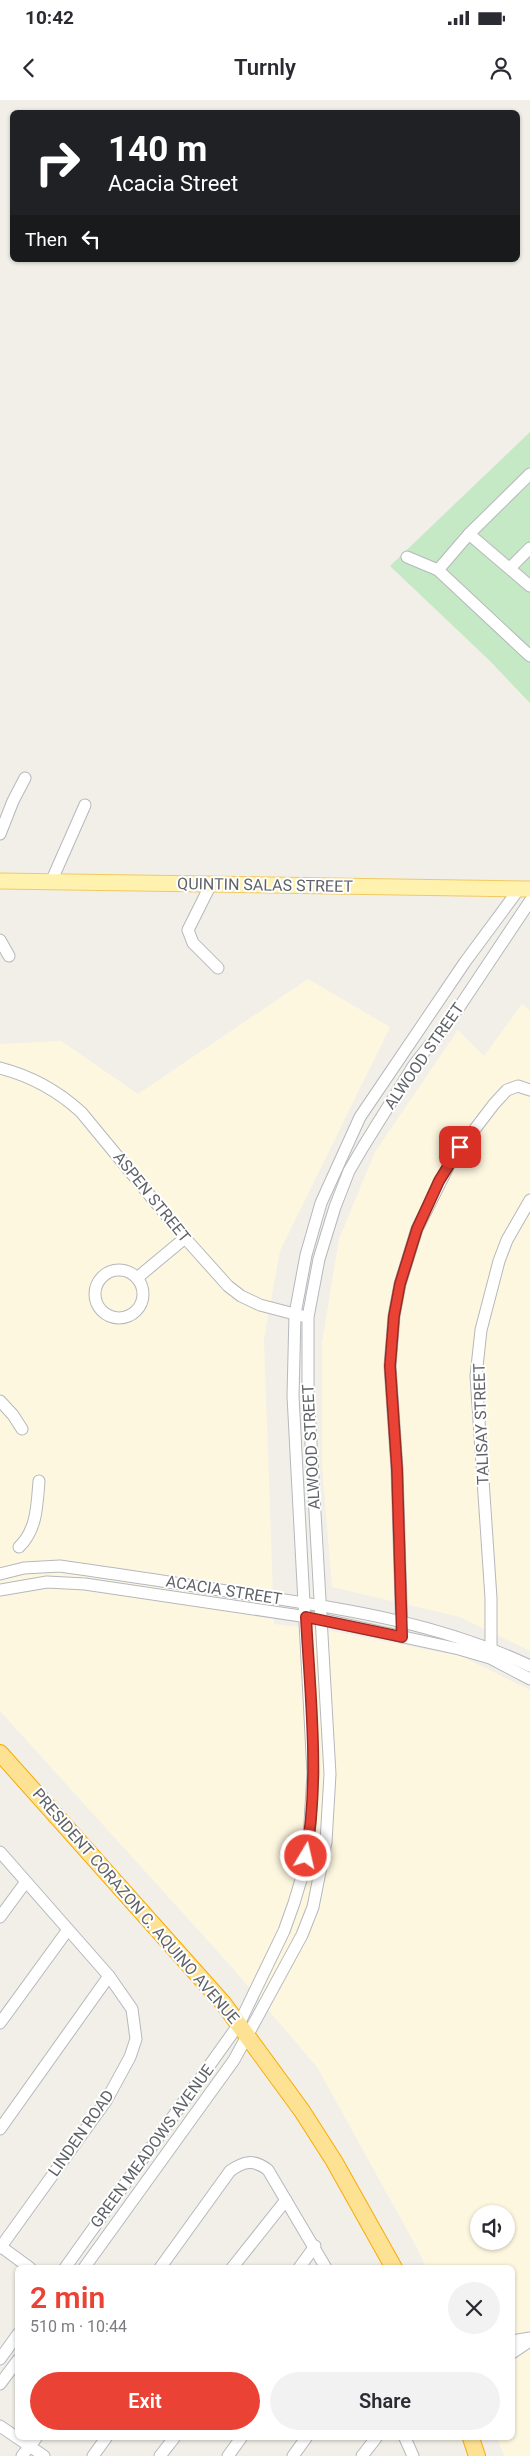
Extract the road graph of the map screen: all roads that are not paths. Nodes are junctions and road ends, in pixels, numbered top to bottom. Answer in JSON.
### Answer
{"nodes":[{"id":1,"x":530,"y":474,"type":"edge"},
{"id":2,"x":469,"y":534,"type":"junction"},
{"id":3,"x":530,"y":548,"type":"edge"},
{"id":4,"x":407,"y":558,"type":"dead end"},
{"id":5,"x":510,"y":568,"type":"junction"},
{"id":6,"x":438,"y":570,"type":"junction"},
{"id":7,"x":530,"y":586,"type":"edge"},
{"id":8,"x":530,"y":656,"type":"edge"},
{"id":9,"x":25,"y":778,"type":"dead end"},
{"id":10,"x":85,"y":805,"type":"dead end"},
{"id":11,"x":0,"y":834,"type":"edge"},
{"id":12,"x":0,"y":881,"type":"edge"},
{"id":13,"x":51,"y":882,"type":"junction"},
{"id":14,"x":211,"y":884,"type":"junction"},
{"id":15,"x":525,"y":889,"type":"edge"},
{"id":16,"x":530,"y":901,"type":"edge"},
{"id":17,"x":0,"y":940,"type":"edge"},
{"id":18,"x":9,"y":956,"type":"dead end"},
{"id":19,"x":466,"y":962,"type":"junction"},
{"id":20,"x":218,"y":968,"type":"dead end"},
{"id":21,"x":482,"y":973,"type":"junction"},
{"id":22,"x":0,"y":1068,"type":"edge"},
{"id":23,"x":530,"y":1090,"type":"edge"},
{"id":24,"x":530,"y":1200,"type":"edge"},
{"id":25,"x":185,"y":1238,"type":"junction"},
{"id":26,"x":137,"y":1278,"type":"junction"},
{"id":27,"x":295,"y":1314,"type":"junction"},
{"id":28,"x":308,"y":1317,"type":"junction"},
{"id":29,"x":0,"y":1401,"type":"edge"},
{"id":30,"x":22,"y":1429,"type":"dead end"},
{"id":31,"x":39,"y":1481,"type":"dead end"},
{"id":32,"x":19,"y":1547,"type":"dead end"},
{"id":33,"x":0,"y":1574,"type":"edge"},
{"id":34,"x":0,"y":1590,"type":"edge"},
{"id":35,"x":306,"y":1603,"type":"junction"},
{"id":36,"x":320,"y":1604,"type":"junction"},
{"id":37,"x":306,"y":1617,"type":"junction"},
{"id":38,"x":320,"y":1619,"type":"junction"},
{"id":39,"x":403,"y":1622,"type":"junction"},
{"id":40,"x":402,"y":1637,"type":"junction"},
{"id":41,"x":491,"y":1653,"type":"junction"},
{"id":42,"x":530,"y":1666,"type":"edge"},
{"id":43,"x":530,"y":1679,"type":"edge"},
{"id":44,"x":0,"y":1753,"type":"edge"},
{"id":45,"x":0,"y":1852,"type":"edge"},
{"id":46,"x":25,"y":1883,"type":"junction"},
{"id":47,"x":0,"y":1917,"type":"edge"},
{"id":48,"x":66,"y":1930,"type":"junction"},
{"id":49,"x":108,"y":1976,"type":"junction"},
{"id":50,"x":0,"y":2023,"type":"edge"},
{"id":51,"x":244,"y":2031,"type":"junction"},
{"id":52,"x":0,"y":2128,"type":"edge"},
{"id":53,"x":286,"y":2200,"type":"junction"},
{"id":54,"x":315,"y":2246,"type":"junction"},
{"id":55,"x":0,"y":2247,"type":"edge"},
{"id":56,"x":26,"y":2265,"type":"edge"},
{"id":57,"x":67,"y":2265,"type":"edge"},
{"id":58,"x":86,"y":2265,"type":"edge"},
{"id":59,"x":162,"y":2265,"type":"edge"},
{"id":60,"x":234,"y":2265,"type":"edge"},
{"id":61,"x":301,"y":2265,"type":"edge"},
{"id":62,"x":324,"y":2265,"type":"edge"},
{"id":63,"x":392,"y":2265,"type":"edge"},
{"id":64,"x":15,"y":2338,"type":"edge"},
{"id":65,"x":530,"y":2339,"type":"edge"},
{"id":66,"x":515,"y":2341,"type":"edge"},
{"id":67,"x":515,"y":2351,"type":"edge"},
{"id":68,"x":0,"y":2359,"type":"edge"},
{"id":69,"x":15,"y":2364,"type":"edge"},
{"id":70,"x":0,"y":2384,"type":"edge"},
{"id":71,"x":0,"y":2426,"type":"edge"},
{"id":72,"x":15,"y":2433,"type":"edge"},
{"id":73,"x":105,"y":2440,"type":"edge"},
{"id":74,"x":172,"y":2440,"type":"edge"},
{"id":75,"x":240,"y":2440,"type":"edge"},
{"id":76,"x":305,"y":2440,"type":"edge"},
{"id":77,"x":374,"y":2440,"type":"edge"},
{"id":78,"x":406,"y":2440,"type":"edge"},
{"id":79,"x":472,"y":2440,"type":"edge"},
{"id":80,"x":33,"y":2442,"type":"edge"},
{"id":81,"x":22,"y":2456,"type":"edge"},
{"id":82,"x":44,"y":2456,"type":"edge"},
{"id":83,"x":93,"y":2456,"type":"edge"},
{"id":84,"x":160,"y":2456,"type":"edge"},
{"id":85,"x":228,"y":2456,"type":"edge"},
{"id":86,"x":293,"y":2456,"type":"edge"},
{"id":87,"x":362,"y":2456,"type":"edge"},
{"id":88,"x":413,"y":2456,"type":"edge"},
{"id":89,"x":477,"y":2456,"type":"edge"}],
"edges":[{"from":1,"to":2,"type":"street"},
{"from":2,"to":5,"type":"street"},
{"from":2,"to":6,"type":"street"},
{"from":3,"to":5,"type":"street"},
{"from":4,"to":6,"type":"street"},
{"from":5,"to":7,"type":"street"},
{"from":6,"to":8,"type":"street"},
{"from":9,"to":11,"type":"street"},
{"from":10,"to":13,"type":"street"},
{"from":12,"to":13,"type":"main road","name":"QUINTIN SALAS STREET"},
{"from":13,"to":14,"type":"main road","name":"QUINTIN SALAS STREET"},
{"from":14,"to":15,"type":"main road","name":"QUINTIN SALAS STREET"},
{"from":14,"to":20,"type":"street"},
{"from":15,"to":19,"type":"street","name":"ALWOOD STREET"},
{"from":16,"to":21,"type":"street","name":"ALWOOD STREET"},
{"from":17,"to":18,"type":"street"},
{"from":19,"to":21,"type":"street"},
{"from":19,"to":27,"type":"street","name":"ALWOOD STREET"},
{"from":21,"to":28,"type":"street","name":"ALWOOD STREET"},
{"from":22,"to":25,"type":"street","name":"ASPEN STREET"},
{"from":23,"to":39,"type":"street"},
{"from":24,"to":41,"type":"street","name":"TALISAY STREET"},
{"from":25,"to":26,"type":"street"},
{"from":25,"to":27,"type":"street","name":"ASPEN STREET"},
{"from":26,"to":26,"type":"street"},
{"from":27,"to":28,"type":"street","name":"ASPEN STREET"},
{"from":27,"to":35,"type":"street","name":"ALWOOD STREET"},
{"from":28,"to":36,"type":"street","name":"ALWOOD STREET"},
{"from":29,"to":30,"type":"street"},
{"from":31,"to":32,"type":"street"},
{"from":33,"to":35,"type":"street","name":"ACACIA STREET"},
{"from":34,"to":37,"type":"street","name":"ACACIA STREET"},
{"from":35,"to":36,"type":"street","name":"ACACIA STREET"},
{"from":35,"to":37,"type":"street","name":"ALWOOD STREET"},
{"from":36,"to":38,"type":"street","name":"ALWOOD STREET"},
{"from":36,"to":39,"type":"street","name":"ACACIA STREET"},
{"from":37,"to":38,"type":"street","name":"ACACIA STREET"},
{"from":37,"to":51,"type":"street","name":"ALWOOD STREET"},
{"from":38,"to":40,"type":"street","name":"ACACIA STREET"},
{"from":38,"to":51,"type":"street","name":"ALWOOD STREET"},
{"from":39,"to":40,"type":"street"},
{"from":39,"to":41,"type":"street","name":"ACACIA STREET"},
{"from":40,"to":41,"type":"street","name":"ACACIA STREET"},
{"from":41,"to":42,"type":"street","name":"ACACIA STREET"},
{"from":41,"to":43,"type":"street","name":"ACACIA STREET"},
{"from":44,"to":51,"type":"highway","name":"PRESIDENT CORAZON C. AQUINO AVENUE"},
{"from":45,"to":46,"type":"street"},
{"from":46,"to":47,"type":"street"},
{"from":46,"to":48,"type":"street"},
{"from":48,"to":49,"type":"street"},
{"from":48,"to":50,"type":"street"},
{"from":49,"to":52,"type":"street"},
{"from":49,"to":55,"type":"street","name":"LINDEN ROAD"},
{"from":51,"to":57,"type":"street","name":"GREEN MEADOWS AVENUE"},
{"from":51,"to":58,"type":"street","name":"GREEN MEADOWS AVENUE"},
{"from":51,"to":63,"type":"highway","name":"PRESIDENT CORAZON C. AQUINO AVENUE"},
{"from":53,"to":54,"type":"street"},
{"from":53,"to":59,"type":"street"},
{"from":53,"to":60,"type":"street"},
{"from":54,"to":61,"type":"street"},
{"from":54,"to":62,"type":"street"},
{"from":55,"to":56,"type":"street"},
{"from":64,"to":68,"type":"street"},
{"from":65,"to":66,"type":"street"},
{"from":65,"to":67,"type":"street"},
{"from":69,"to":70,"type":"street"},
{"from":71,"to":72,"type":"street"},
{"from":73,"to":83,"type":"street"},
{"from":74,"to":84,"type":"street"},
{"from":75,"to":85,"type":"street"},
{"from":76,"to":86,"type":"street"},
{"from":77,"to":87,"type":"street"},
{"from":78,"to":88,"type":"street"},
{"from":79,"to":89,"type":"highway"},
{"from":80,"to":81,"type":"street"},
{"from":80,"to":82,"type":"street"}]}
